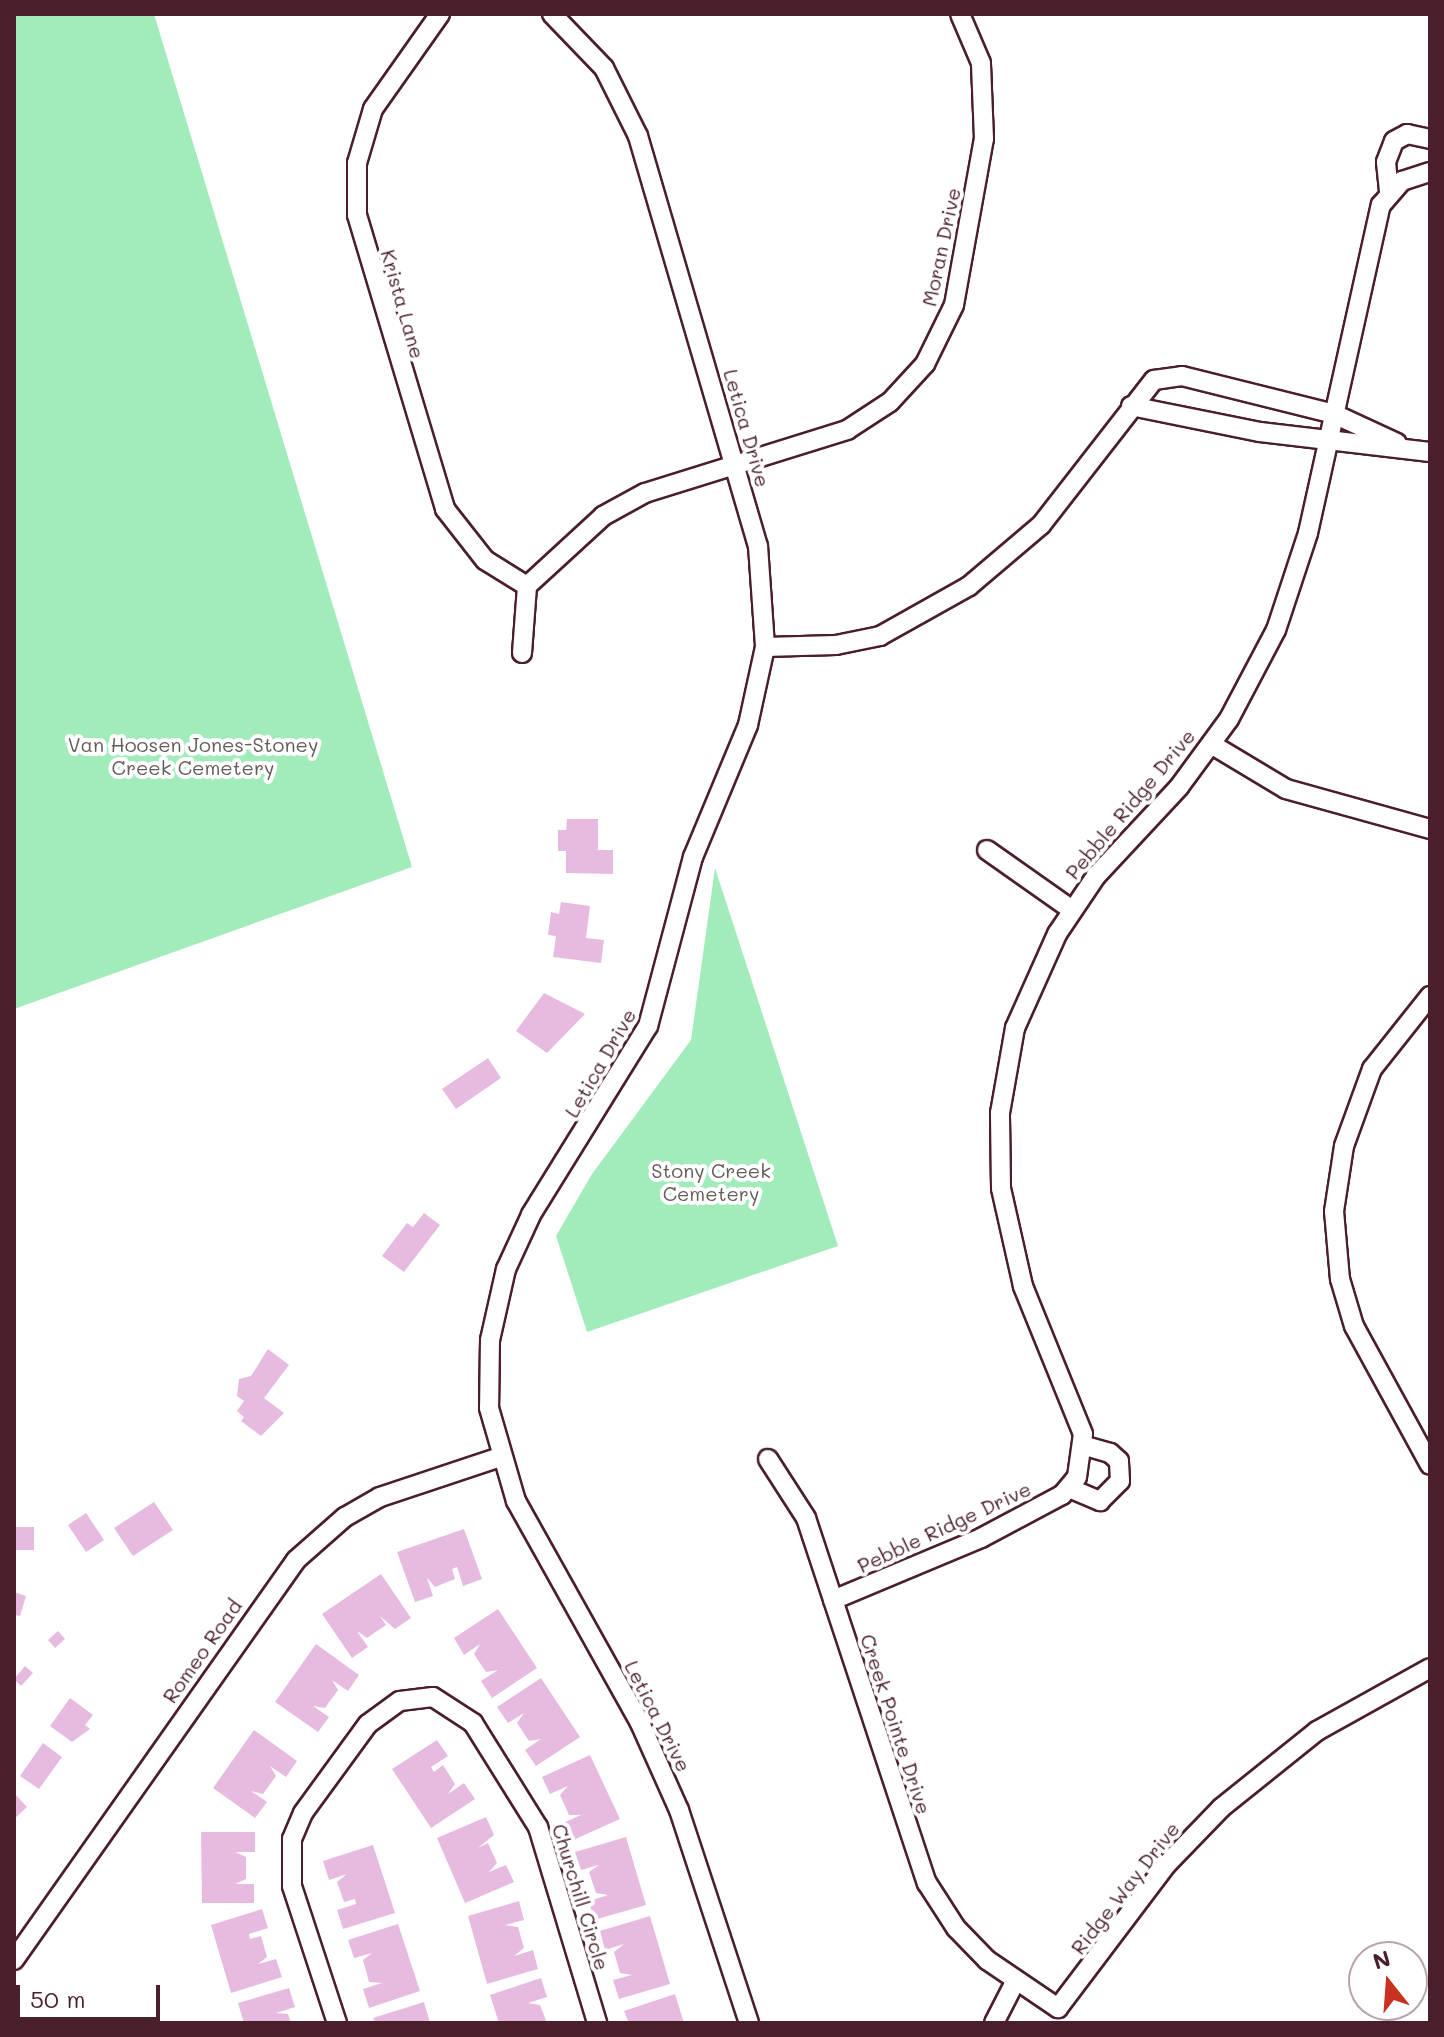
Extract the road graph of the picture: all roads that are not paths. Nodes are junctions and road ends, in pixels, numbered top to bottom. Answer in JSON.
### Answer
{"nodes":[{"id":1,"x":440,"y":14,"type":"edge"},
{"id":2,"x":552,"y":14,"type":"edge"},
{"id":3,"x":960,"y":14,"type":"edge"},
{"id":4,"x":1430,"y":139,"type":"edge"},
{"id":5,"x":1424,"y":173,"type":"edge"},
{"id":6,"x":1389,"y":191,"type":"junction"},
{"id":7,"x":1131,"y":406,"type":"junction"},
{"id":8,"x":1334,"y":414,"type":"junction"},
{"id":9,"x":1327,"y":441,"type":"junction"},
{"id":10,"x":1397,"y":443,"type":"junction"},
{"id":11,"x":1430,"y":452,"type":"edge"},
{"id":12,"x":734,"y":465,"type":"junction"},
{"id":13,"x":527,"y":586,"type":"junction"},
{"id":14,"x":765,"y":647,"type":"junction"},
{"id":15,"x":522,"y":653,"type":"dead end"},
{"id":16,"x":1211,"y":744,"type":"junction"},
{"id":17,"x":1430,"y":829,"type":"edge"},
{"id":18,"x":987,"y":850,"type":"dead end"},
{"id":19,"x":1072,"y":910,"type":"junction"},
{"id":20,"x":1430,"y":996,"type":"edge"},
{"id":21,"x":1085,"y":1446,"type":"junction"},
{"id":22,"x":500,"y":1457,"type":"junction"},
{"id":23,"x":768,"y":1459,"type":"dead end"},
{"id":24,"x":1430,"y":1465,"type":"edge"},
{"id":25,"x":1069,"y":1488,"type":"junction"},
{"id":26,"x":833,"y":1600,"type":"junction"},
{"id":27,"x":1430,"y":1668,"type":"edge"},
{"id":28,"x":14,"y":1960,"type":"edge"},
{"id":29,"x":1015,"y":1982,"type":"junction"},
{"id":30,"x":1053,"y":2015,"type":"edge"},
{"id":31,"x":337,"y":2023,"type":"edge"},
{"id":32,"x":597,"y":2023,"type":"edge"},
{"id":33,"x":749,"y":2023,"type":"edge"},
{"id":34,"x":994,"y":2023,"type":"edge"}],
"edges":[{"from":1,"to":13,"type":"street","name":"Krista Lane"},
{"from":2,"to":12,"type":"street","name":"Letica Drive"},
{"from":3,"to":12,"type":"street","name":"Moran Drive"},
{"from":4,"to":6,"type":"street","name":"Pebble Ridge Drive"},
{"from":5,"to":6,"type":"street"},
{"from":6,"to":8,"type":"street","name":"Pebble Ridge Drive"},
{"from":7,"to":8,"type":"street"},
{"from":7,"to":9,"type":"street"},
{"from":7,"to":14,"type":"street"},
{"from":8,"to":9,"type":"street","name":"Pebble Ridge Drive"},
{"from":8,"to":10,"type":"street"},
{"from":9,"to":10,"type":"street"},
{"from":9,"to":16,"type":"street","name":"Pebble Ridge Drive"},
{"from":10,"to":11,"type":"street"},
{"from":12,"to":13,"type":"street","name":"Moran Drive"},
{"from":12,"to":14,"type":"street","name":"Letica Drive"},
{"from":13,"to":15,"type":"street"},
{"from":14,"to":22,"type":"street","name":"Letica Drive"},
{"from":16,"to":17,"type":"street"},
{"from":16,"to":19,"type":"street","name":"Pebble Ridge Drive"},
{"from":18,"to":19,"type":"street"},
{"from":19,"to":21,"type":"street","name":"Pebble Ridge Drive"},
{"from":20,"to":24,"type":"street"},
{"from":21,"to":25,"type":"street"},
{"from":21,"to":25,"type":"street"},
{"from":22,"to":28,"type":"street","name":"Romeo Road"},
{"from":22,"to":33,"type":"street","name":"Letica Drive"},
{"from":23,"to":26,"type":"street","name":"Creek Pointe Drive"},
{"from":25,"to":26,"type":"street","name":"Pebble Ridge Drive"},
{"from":26,"to":29,"type":"street","name":"Creek Pointe Drive"},
{"from":27,"to":30,"type":"street","name":"Ridge Way Drive"},
{"from":29,"to":30,"type":"street","name":"Ridge Way Drive"},
{"from":29,"to":34,"type":"street"},
{"from":31,"to":32,"type":"street","name":"Churchill Circle"}]}
